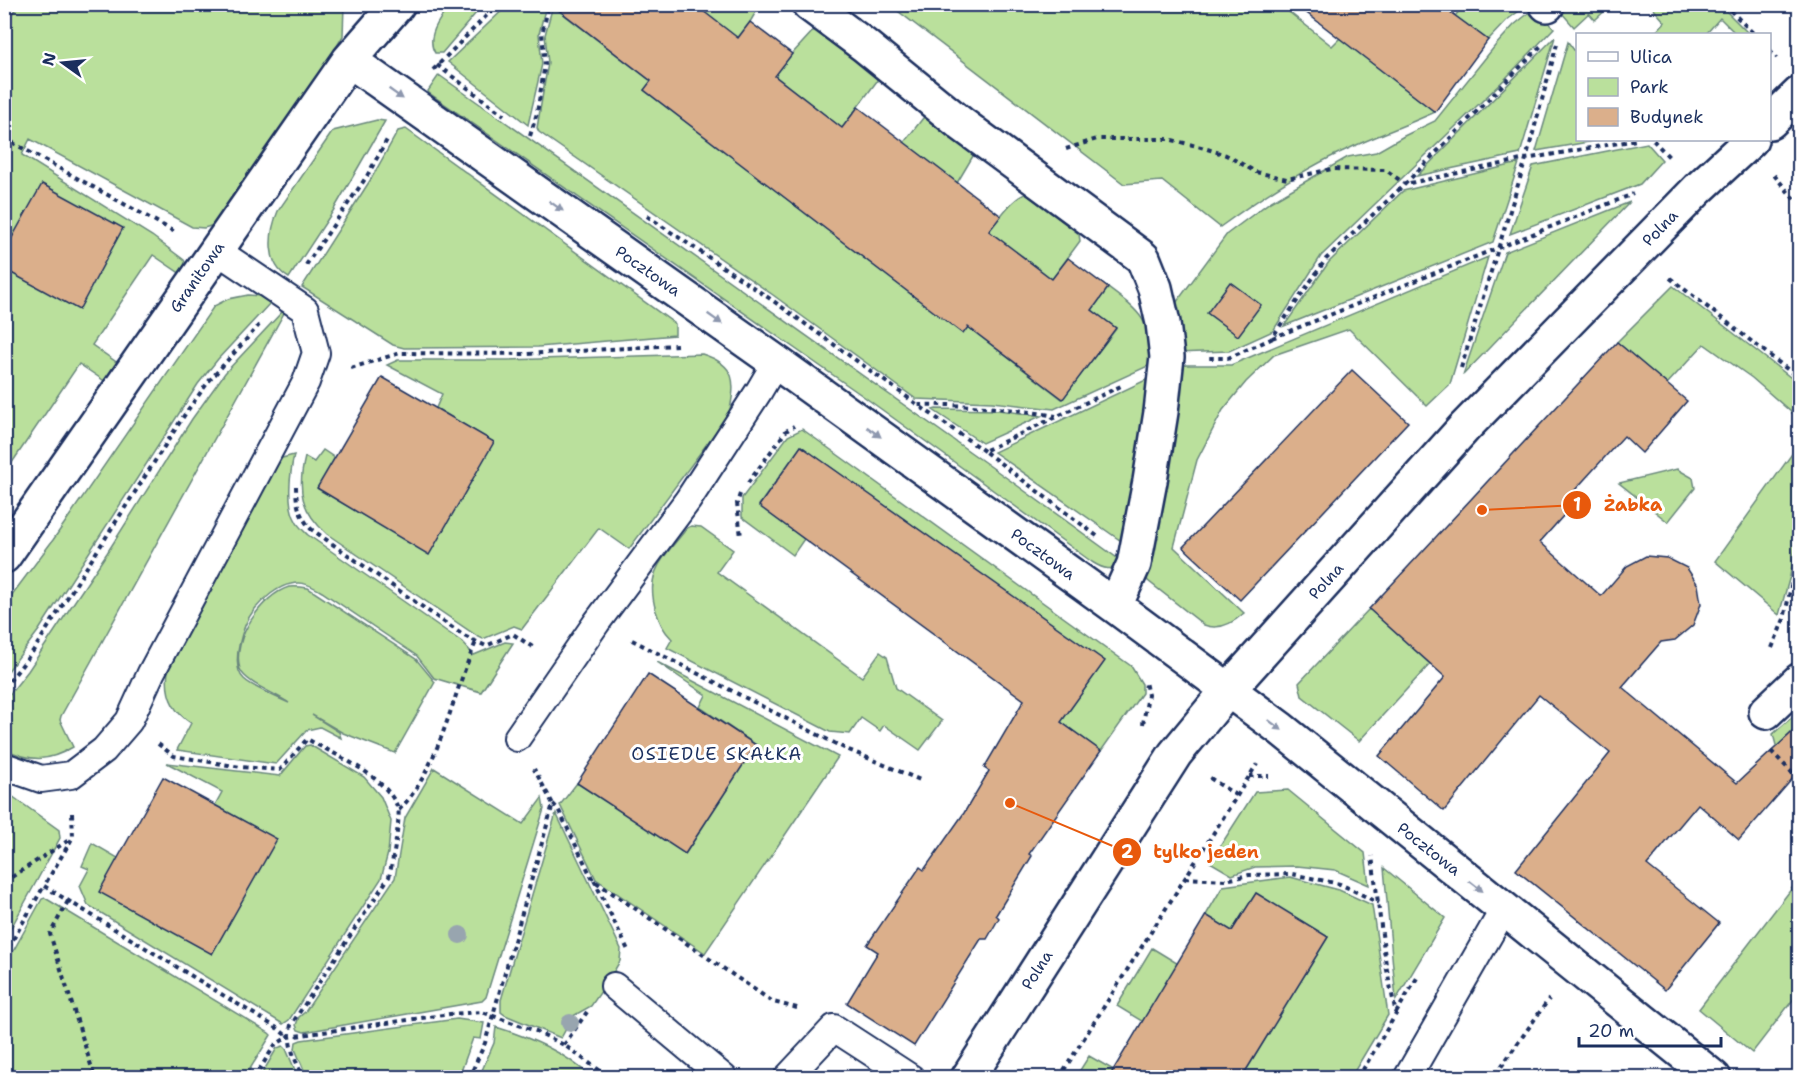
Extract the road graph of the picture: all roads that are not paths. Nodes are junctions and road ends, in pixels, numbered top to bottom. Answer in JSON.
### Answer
{"nodes":[{"id":1,"x":398,"y":4,"type":"edge"},
{"id":2,"x":809,"y":4,"type":"edge"},
{"id":3,"x":349,"y":60,"type":"junction"},
{"id":4,"x":1800,"y":93,"type":"edge"},
{"id":5,"x":1771,"y":121,"type":"edge"},
{"id":6,"x":1750,"y":141,"type":"edge"},
{"id":7,"x":216,"y":250,"type":"junction"},
{"id":8,"x":776,"y":362,"type":"junction"},
{"id":9,"x":4,"y":556,"type":"edge"},
{"id":10,"x":1115,"y":606,"type":"junction"},
{"id":11,"x":1800,"y":680,"type":"edge"},
{"id":12,"x":1228,"y":690,"type":"junction"},
{"id":13,"x":1766,"y":712,"type":"road end"},
{"id":14,"x":517,"y":738,"type":"road end"},
{"id":15,"x":4,"y":766,"type":"edge"},
{"id":16,"x":1504,"y":909,"type":"junction"},
{"id":17,"x":614,"y":986,"type":"dead end"},
{"id":18,"x":724,"y":1077,"type":"edge"},
{"id":19,"x":787,"y":1077,"type":"edge"},
{"id":20,"x":911,"y":1077,"type":"edge"},
{"id":21,"x":968,"y":1077,"type":"edge"},
{"id":22,"x":1407,"y":1077,"type":"edge"},
{"id":23,"x":1714,"y":1077,"type":"edge"}],
"edges":[{"from":1,"to":3,"type":"street","name":"Granitowa"},
{"from":2,"to":10,"type":"street"},
{"from":3,"to":7,"type":"street","name":"Granitowa"},
{"from":3,"to":8,"type":"street","name":"Pocztowa","one_way":true},
{"from":4,"to":5,"type":"street"},
{"from":6,"to":12,"type":"street","name":"Polna"},
{"from":7,"to":9,"type":"street","name":"Granitowa"},
{"from":7,"to":15,"type":"lane"},
{"from":8,"to":10,"type":"street","name":"Pocztowa","one_way":true},
{"from":8,"to":14,"type":"lane"},
{"from":10,"to":12,"type":"street","name":"Pocztowa"},
{"from":11,"to":13,"type":"street"},
{"from":12,"to":16,"type":"street","name":"Pocztowa","one_way":true},
{"from":12,"to":21,"type":"street","name":"Polna"},
{"from":16,"to":22,"type":"lane"},
{"from":16,"to":23,"type":"street","name":"Pocztowa"},
{"from":17,"to":18,"type":"lane"},
{"from":19,"to":20,"type":"lane"}]}
